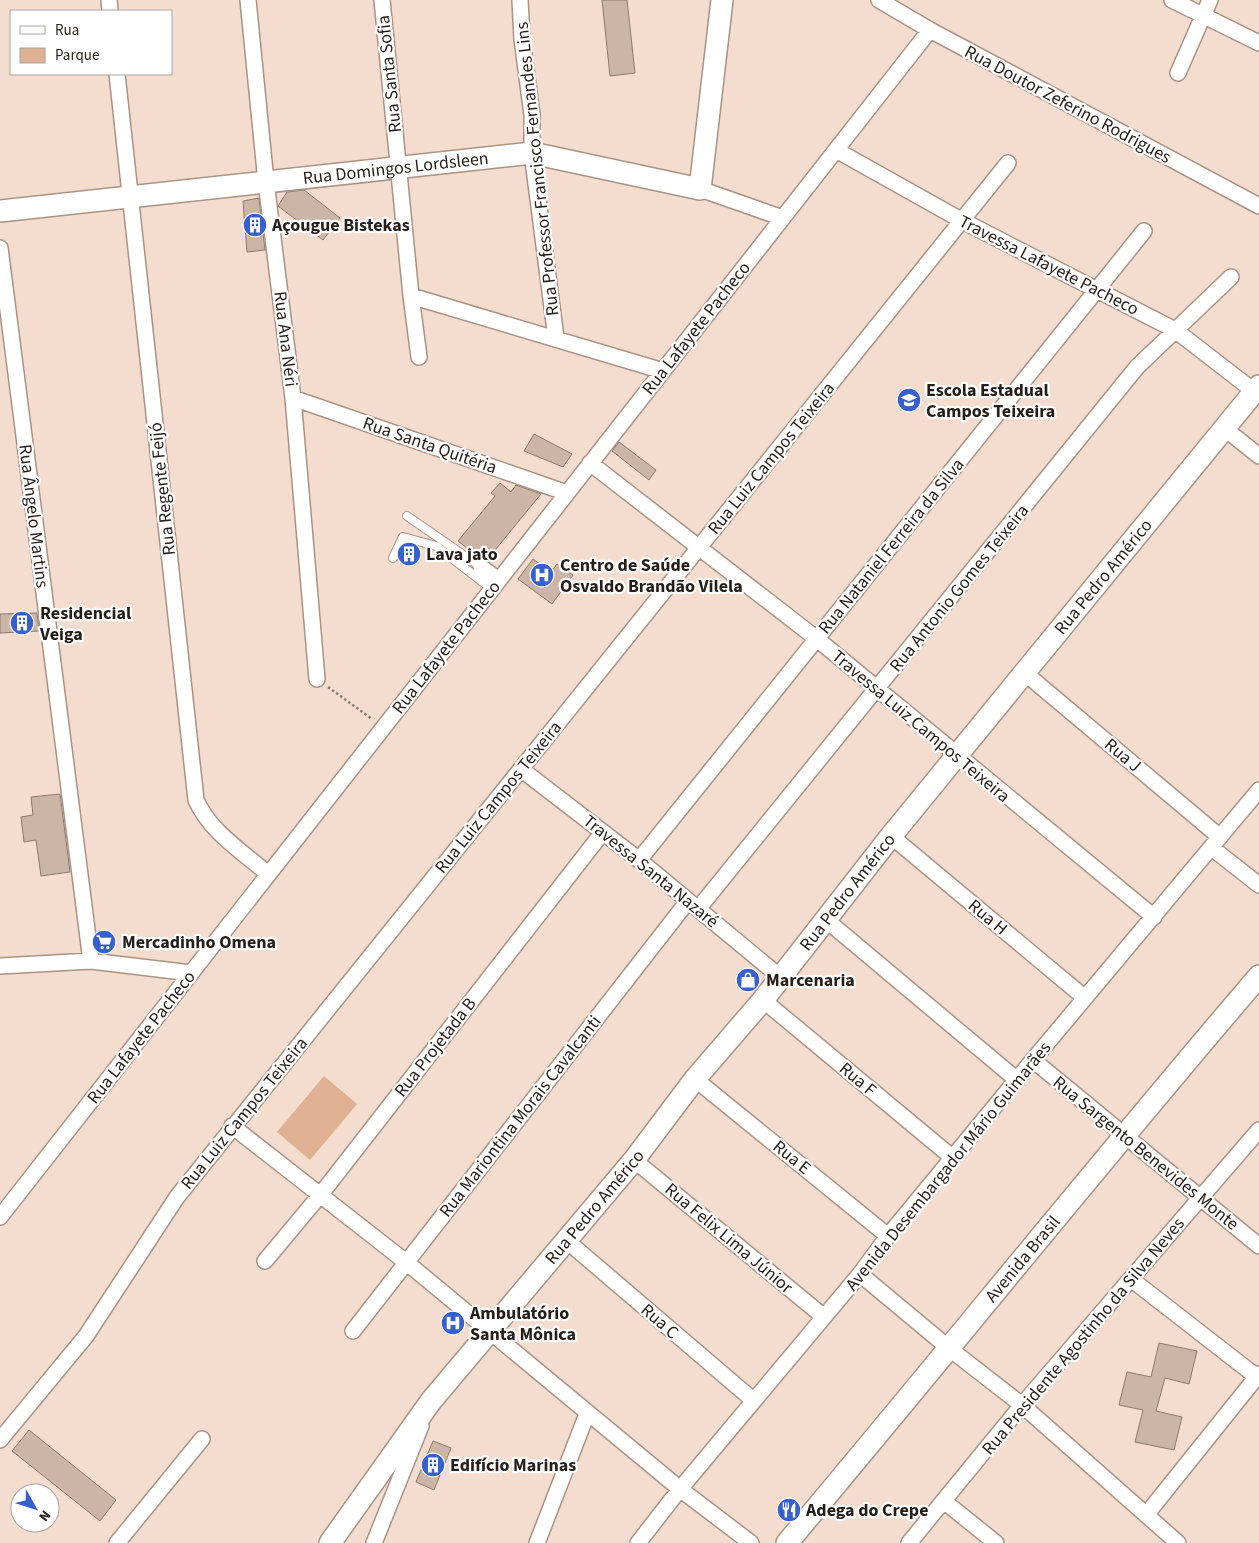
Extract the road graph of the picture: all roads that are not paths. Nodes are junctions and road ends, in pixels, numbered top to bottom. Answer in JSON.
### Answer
{"nodes":[{"id":1,"x":248,"y":0,"type":"edge"},
{"id":2,"x":382,"y":0,"type":"edge"},
{"id":3,"x":520,"y":0,"type":"edge"},
{"id":4,"x":722,"y":0,"type":"edge"},
{"id":5,"x":879,"y":0,"type":"edge"},
{"id":6,"x":1172,"y":0,"type":"edge"},
{"id":7,"x":1210,"y":0,"type":"edge"},
{"id":8,"x":1203,"y":16,"type":"junction"},
{"id":9,"x":930,"y":30,"type":"junction"},
{"id":10,"x":1259,"y":43,"type":"edge"},
{"id":11,"x":1178,"y":73,"type":"dead end"},
{"id":12,"x":117,"y":75,"type":"edge"},
{"id":13,"x":836,"y":150,"type":"junction"},
{"id":14,"x":532,"y":154,"type":"junction"},
{"id":15,"x":1008,"y":163,"type":"dead end"},
{"id":16,"x":398,"y":168,"type":"junction"},
{"id":17,"x":266,"y":182,"type":"junction"},
{"id":18,"x":700,"y":189,"type":"junction"},
{"id":19,"x":130,"y":196,"type":"junction"},
{"id":20,"x":1259,"y":206,"type":"edge"},
{"id":21,"x":0,"y":211,"type":"edge"},
{"id":22,"x":783,"y":218,"type":"junction"},
{"id":23,"x":962,"y":220,"type":"junction"},
{"id":24,"x":1144,"y":231,"type":"dead end"},
{"id":25,"x":0,"y":248,"type":"edge"},
{"id":26,"x":1231,"y":277,"type":"dead end"},
{"id":27,"x":1097,"y":290,"type":"junction"},
{"id":28,"x":411,"y":296,"type":"junction"},
{"id":29,"x":1175,"y":330,"type":"junction"},
{"id":30,"x":556,"y":338,"type":"junction"},
{"id":31,"x":420,"y":357,"type":"dead end"},
{"id":32,"x":663,"y":371,"type":"junction"},
{"id":33,"x":1257,"y":389,"type":"edge"},
{"id":34,"x":293,"y":398,"type":"junction"},
{"id":35,"x":1224,"y":428,"type":"junction"},
{"id":36,"x":1259,"y":456,"type":"edge"},
{"id":37,"x":590,"y":463,"type":"junction"},
{"id":38,"x":568,"y":493,"type":"junction"},
{"id":39,"x":407,"y":516,"type":"dead end"},
{"id":40,"x":699,"y":548,"type":"junction"},
{"id":41,"x":393,"y":558,"type":"dead end"},
{"id":42,"x":482,"y":567,"type":"joint"},
{"id":43,"x":495,"y":585,"type":"junction"},
{"id":44,"x":817,"y":639,"type":"junction"},
{"id":45,"x":1026,"y":674,"type":"junction"},
{"id":46,"x":317,"y":678,"type":"road end"},
{"id":47,"x":877,"y":688,"type":"junction"},
{"id":48,"x":957,"y":757,"type":"junction"},
{"id":49,"x":521,"y":769,"type":"junction"},
{"id":50,"x":1259,"y":790,"type":"edge"},
{"id":51,"x":603,"y":832,"type":"junction"},
{"id":52,"x":891,"y":836,"type":"junction"},
{"id":53,"x":1216,"y":843,"type":"junction"},
{"id":54,"x":639,"y":860,"type":"junction"},
{"id":55,"x":268,"y":874,"type":"junction"},
{"id":56,"x":1259,"y":885,"type":"edge"},
{"id":57,"x":693,"y":905,"type":"junction"},
{"id":58,"x":1154,"y":917,"type":"junction"},
{"id":59,"x":825,"y":919,"type":"junction"},
{"id":60,"x":91,"y":961,"type":"junction"},
{"id":61,"x":0,"y":966,"type":"edge"},
{"id":62,"x":191,"y":973,"type":"junction"},
{"id":63,"x":779,"y":976,"type":"junction"},
{"id":64,"x":1259,"y":976,"type":"edge"},
{"id":65,"x":1086,"y":998,"type":"junction"},
{"id":66,"x":763,"y":1000,"type":"junction"},
{"id":67,"x":1033,"y":1060,"type":"junction"},
{"id":68,"x":695,"y":1079,"type":"junction"},
{"id":69,"x":1017,"y":1080,"type":"junction"},
{"id":70,"x":232,"y":1126,"type":"junction"},
{"id":71,"x":1259,"y":1130,"type":"edge"},
{"id":72,"x":1124,"y":1135,"type":"junction"},
{"id":73,"x":953,"y":1158,"type":"junction"},
{"id":74,"x":634,"y":1160,"type":"junction"},
{"id":75,"x":321,"y":1194,"type":"junction"},
{"id":76,"x":1201,"y":1198,"type":"junction"},
{"id":77,"x":0,"y":1217,"type":"edge"},
{"id":78,"x":888,"y":1236,"type":"junction"},
{"id":79,"x":567,"y":1241,"type":"junction"},
{"id":80,"x":1259,"y":1246,"type":"edge"},
{"id":81,"x":266,"y":1261,"type":"dead end"},
{"id":82,"x":406,"y":1262,"type":"junction"},
{"id":83,"x":860,"y":1274,"type":"junction"},
{"id":84,"x":1131,"y":1279,"type":"junction"},
{"id":85,"x":824,"y":1317,"type":"junction"},
{"id":86,"x":488,"y":1330,"type":"junction"},
{"id":87,"x":353,"y":1331,"type":"dead end"},
{"id":88,"x":950,"y":1349,"type":"junction"},
{"id":89,"x":1258,"y":1376,"type":"edge"},
{"id":90,"x":753,"y":1400,"type":"junction"},
{"id":91,"x":431,"y":1401,"type":"junction"},
{"id":92,"x":1022,"y":1405,"type":"junction"},
{"id":93,"x":587,"y":1414,"type":"junction"},
{"id":94,"x":202,"y":1439,"type":"dead end"},
{"id":95,"x":0,"y":1440,"type":"edge"},
{"id":96,"x":680,"y":1489,"type":"junction"},
{"id":97,"x":945,"y":1502,"type":"junction"},
{"id":98,"x":1146,"y":1515,"type":"junction"},
{"id":99,"x":117,"y":1543,"type":"edge"},
{"id":100,"x":330,"y":1543,"type":"edge"},
{"id":101,"x":374,"y":1543,"type":"edge"},
{"id":102,"x":537,"y":1543,"type":"edge"},
{"id":103,"x":638,"y":1543,"type":"edge"},
{"id":104,"x":751,"y":1543,"type":"edge"},
{"id":105,"x":787,"y":1543,"type":"edge"},
{"id":106,"x":909,"y":1543,"type":"edge"},
{"id":107,"x":996,"y":1543,"type":"edge"},
{"id":108,"x":1178,"y":1543,"type":"edge"}],
"edges":[{"from":1,"to":17,"type":"street","name":"Rua Ana Néri"},
{"from":2,"to":16,"type":"street","name":"Rua Santa Sofia"},
{"from":3,"to":14,"type":"street","name":"Rua Professor Francisco Fernandes Lins"},
{"from":4,"to":18,"type":"street"},
{"from":5,"to":9,"type":"street","name":"Rua Doutor Zeferino Rodrigues"},
{"from":6,"to":8,"type":"street"},
{"from":7,"to":8,"type":"street"},
{"from":8,"to":10,"type":"street"},
{"from":8,"to":11,"type":"street"},
{"from":9,"to":13,"type":"street","name":"Rua Lafayete Pacheco"},
{"from":9,"to":20,"type":"street","name":"Rua Doutor Zeferino Rodrigues"},
{"from":12,"to":19,"type":"street","name":"Rua Regente Feijó"},
{"from":13,"to":22,"type":"street","name":"Rua Lafayete Pacheco"},
{"from":13,"to":23,"type":"street","name":"Travessa Lafayete Pacheco"},
{"from":14,"to":16,"type":"street","name":"Rua Domingos Lordsleen"},
{"from":14,"to":18,"type":"street","name":"Rua Domingos Lordsleen"},
{"from":14,"to":30,"type":"street","name":"Rua Professor Francisco Fernandes Lins"},
{"from":15,"to":23,"type":"street","name":"Rua Luiz Campos Teixeira"},
{"from":16,"to":17,"type":"street","name":"Rua Domingos Lordsleen"},
{"from":16,"to":28,"type":"street","name":"Rua Santa Sofia"},
{"from":17,"to":19,"type":"street","name":"Rua Domingos Lordsleen"},
{"from":17,"to":34,"type":"street","name":"Rua Ana Néri"},
{"from":18,"to":22,"type":"street","name":"Rua Domingos Lordsleen"},
{"from":19,"to":21,"type":"street","name":"Rua Domingos Lordsleen"},
{"from":19,"to":55,"type":"street","name":"Rua Regente Feijó"},
{"from":22,"to":32,"type":"street","name":"Rua Lafayete Pacheco"},
{"from":23,"to":27,"type":"street","name":"Travessa Lafayete Pacheco"},
{"from":23,"to":40,"type":"street","name":"Rua Luiz Campos Teixeira"},
{"from":24,"to":27,"type":"street","name":"Rua Nataniel Ferreira da Silva"},
{"from":25,"to":60,"type":"street","name":"Rua Ângelo Martins"},
{"from":26,"to":29,"type":"street","name":"Rua Antonio Gomes Teixeira"},
{"from":27,"to":29,"type":"street","name":"Travessa Lafayete Pacheco"},
{"from":27,"to":44,"type":"street","name":"Rua Nataniel Ferreira da Silva"},
{"from":28,"to":30,"type":"street"},
{"from":28,"to":31,"type":"street","name":"Rua Santa Sofia"},
{"from":29,"to":33,"type":"street","name":"Travessa Lafayete Pacheco"},
{"from":29,"to":47,"type":"street","name":"Rua Antonio Gomes Teixeira"},
{"from":30,"to":32,"type":"street"},
{"from":32,"to":37,"type":"street","name":"Rua Lafayete Pacheco"},
{"from":33,"to":35,"type":"street","name":"Rua Pedro Américo"},
{"from":34,"to":38,"type":"street","name":"Rua Santa Quitéria"},
{"from":34,"to":46,"type":"street","name":"Rua Ana Néri"},
{"from":35,"to":36,"type":"street"},
{"from":35,"to":45,"type":"street","name":"Rua Pedro Américo"},
{"from":37,"to":38,"type":"street","name":"Rua Lafayete Pacheco"},
{"from":37,"to":40,"type":"street","name":"Travessa Luiz Campos Teixeira"},
{"from":38,"to":43,"type":"street","name":"Rua Lafayete Pacheco"},
{"from":39,"to":42,"type":"lane"},
{"from":40,"to":44,"type":"street","name":"Travessa Luiz Campos Teixeira"},
{"from":40,"to":49,"type":"street","name":"Rua Luiz Campos Teixeira"},
{"from":41,"to":43,"type":"lane"},
{"from":42,"to":43,"type":"street"},
{"from":43,"to":55,"type":"street","name":"Rua Lafayete Pacheco"},
{"from":44,"to":47,"type":"street","name":"Travessa Luiz Campos Teixeira"},
{"from":44,"to":54,"type":"street","name":"Rua Nataniel Ferreira da Silva"},
{"from":45,"to":48,"type":"street","name":"Rua Pedro Américo"},
{"from":45,"to":53,"type":"street","name":"Rua J"},
{"from":47,"to":48,"type":"street","name":"Travessa Luiz Campos Teixeira"},
{"from":47,"to":57,"type":"street","name":"Rua Antonio Gomes Teixeira"},
{"from":48,"to":52,"type":"street","name":"Rua Pedro Américo"},
{"from":48,"to":58,"type":"street","name":"Travessa Luiz Campos Teixeira"},
{"from":49,"to":51,"type":"street","name":"Travessa Santa Nazaré"},
{"from":49,"to":70,"type":"street","name":"Rua Luiz Campos Teixeira"},
{"from":50,"to":53,"type":"street","name":"Avenida Desembargador Mário Guimarães"},
{"from":51,"to":54,"type":"street","name":"Travessa Santa Nazaré"},
{"from":51,"to":75,"type":"street","name":"Rua Projetada B"},
{"from":52,"to":59,"type":"street","name":"Rua Pedro Américo"},
{"from":52,"to":65,"type":"street","name":"Rua H"},
{"from":53,"to":56,"type":"street","name":"Rua J"},
{"from":53,"to":58,"type":"street","name":"Avenida Desembargador Mário Guimarães"},
{"from":54,"to":57,"type":"street","name":"Travessa Santa Nazaré"},
{"from":55,"to":62,"type":"street","name":"Rua Lafayete Pacheco"},
{"from":57,"to":63,"type":"street","name":"Travessa Santa Nazaré"},
{"from":57,"to":82,"type":"street","name":"Rua Mariontina Morais Cavalcanti"},
{"from":58,"to":65,"type":"street","name":"Avenida Desembargador Mário Guimarães"},
{"from":59,"to":63,"type":"street","name":"Rua Pedro Américo"},
{"from":59,"to":69,"type":"street"},
{"from":60,"to":61,"type":"street"},
{"from":60,"to":62,"type":"street"},
{"from":62,"to":77,"type":"street","name":"Rua Lafayete Pacheco"},
{"from":63,"to":66,"type":"street","name":"Rua Pedro Américo"},
{"from":64,"to":72,"type":"street","name":"Avenida Brasil"},
{"from":65,"to":67,"type":"street","name":"Avenida Desembargador Mário Guimarães"},
{"from":66,"to":68,"type":"street","name":"Rua Pedro Américo"},
{"from":66,"to":73,"type":"street","name":"Rua F"},
{"from":67,"to":69,"type":"street","name":"Avenida Desembargador Mário Guimarães"},
{"from":67,"to":72,"type":"street","name":"Rua Sargento Benevides Monte"},
{"from":68,"to":74,"type":"street","name":"Rua Pedro Américo"},
{"from":68,"to":78,"type":"street","name":"Rua E"},
{"from":69,"to":73,"type":"street","name":"Avenida Desembargador Mário Guimarães"},
{"from":70,"to":75,"type":"street"},
{"from":70,"to":95,"type":"street","name":"Rua Luiz Campos Teixeira"},
{"from":71,"to":76,"type":"street","name":"Rua Presidente Agostinho da Silva Neves"},
{"from":72,"to":76,"type":"street","name":"Rua Sargento Benevides Monte"},
{"from":72,"to":88,"type":"street","name":"Avenida Brasil"},
{"from":73,"to":78,"type":"street","name":"Avenida Desembargador Mário Guimarães"},
{"from":74,"to":79,"type":"street","name":"Rua Pedro Américo"},
{"from":74,"to":85,"type":"street","name":"Rua Felix Lima Júnior"},
{"from":75,"to":81,"type":"street","name":"Rua Projetada B"},
{"from":75,"to":82,"type":"street"},
{"from":76,"to":80,"type":"street","name":"Rua Sargento Benevides Monte"},
{"from":76,"to":84,"type":"street","name":"Rua Presidente Agostinho da Silva Neves"},
{"from":78,"to":83,"type":"street","name":"Avenida Desembargador Mário Guimarães"},
{"from":79,"to":86,"type":"street","name":"Rua Pedro Américo"},
{"from":79,"to":90,"type":"street","name":"Rua C"},
{"from":82,"to":86,"type":"street"},
{"from":82,"to":87,"type":"street","name":"Rua Mariontina Morais Cavalcanti"},
{"from":83,"to":85,"type":"street","name":"Avenida Desembargador Mário Guimarães"},
{"from":83,"to":88,"type":"street"},
{"from":84,"to":89,"type":"street"},
{"from":84,"to":92,"type":"street","name":"Rua Presidente Agostinho da Silva Neves"},
{"from":85,"to":90,"type":"street","name":"Avenida Desembargador Mário Guimarães"},
{"from":86,"to":91,"type":"street","name":"Rua Pedro Américo"},
{"from":86,"to":93,"type":"street"},
{"from":88,"to":92,"type":"street"},
{"from":88,"to":105,"type":"street","name":"Avenida Brasil"},
{"from":89,"to":98,"type":"street"},
{"from":90,"to":96,"type":"street","name":"Avenida Desembargador Mário Guimarães"},
{"from":91,"to":100,"type":"street","name":"Rua Pedro Américo"},
{"from":91,"to":101,"type":"street"},
{"from":92,"to":97,"type":"street","name":"Rua Presidente Agostinho da Silva Neves"},
{"from":92,"to":98,"type":"street"},
{"from":93,"to":96,"type":"street"},
{"from":93,"to":102,"type":"street"},
{"from":94,"to":99,"type":"street"},
{"from":96,"to":103,"type":"street","name":"Avenida Desembargador Mário Guimarães"},
{"from":96,"to":104,"type":"street"},
{"from":97,"to":106,"type":"street","name":"Rua Presidente Agostinho da Silva Neves"},
{"from":97,"to":107,"type":"street"},
{"from":98,"to":108,"type":"street"}]}
